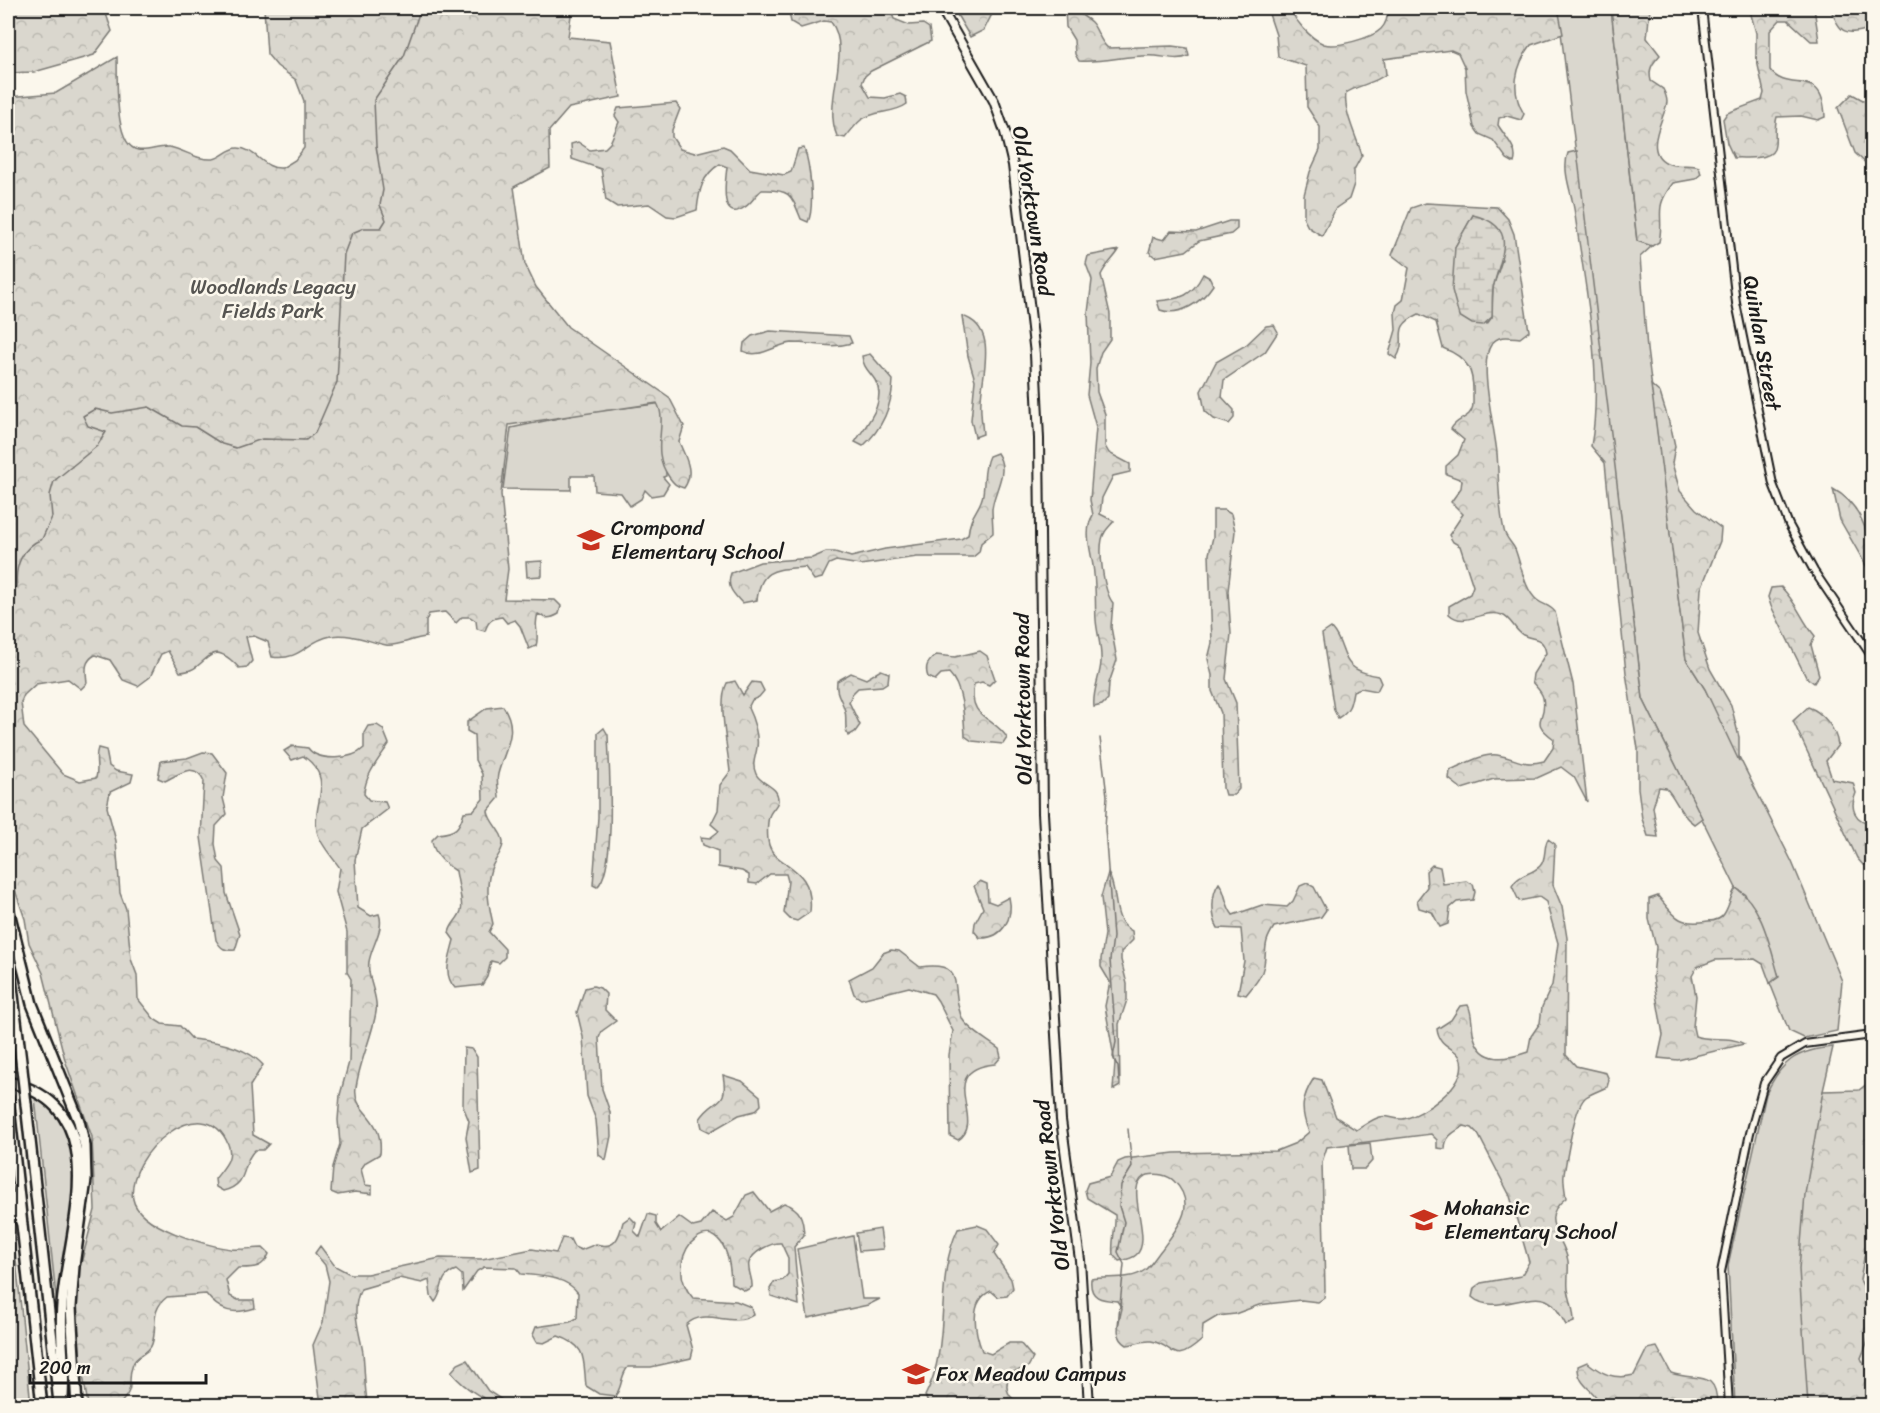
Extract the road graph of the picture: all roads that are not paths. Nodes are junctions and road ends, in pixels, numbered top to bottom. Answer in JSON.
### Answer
{"nodes":[{"id":1,"x":941,"y":8,"type":"edge"},
{"id":2,"x":1702,"y":8,"type":"edge"},
{"id":3,"x":1872,"y":657,"type":"edge"},
{"id":4,"x":8,"y":908,"type":"edge"},
{"id":5,"x":8,"y":954,"type":"edge"},
{"id":6,"x":1872,"y":1035,"type":"edge"},
{"id":7,"x":8,"y":1082,"type":"edge"},
{"id":8,"x":8,"y":1098,"type":"edge"},
{"id":9,"x":8,"y":1192,"type":"edge"},
{"id":10,"x":23,"y":1226,"type":"junction"},
{"id":11,"x":42,"y":1406,"type":"edge"},
{"id":12,"x":61,"y":1406,"type":"edge"},
{"id":13,"x":77,"y":1406,"type":"edge"},
{"id":14,"x":1089,"y":1406,"type":"edge"},
{"id":15,"x":1729,"y":1406,"type":"edge"}],
"edges":[{"from":1,"to":14,"type":"main road","name":"Old Yorktown Road"},
{"from":2,"to":3,"type":"street","name":"Quinlan Street"},
{"from":4,"to":13,"type":"highway"},
{"from":5,"to":12,"type":"highway","bridge":true},
{"from":6,"to":15,"type":"street"},
{"from":7,"to":12,"type":"highway"},
{"from":8,"to":10,"type":"highway"},
{"from":9,"to":10,"type":"highway"},
{"from":10,"to":11,"type":"highway"}]}
